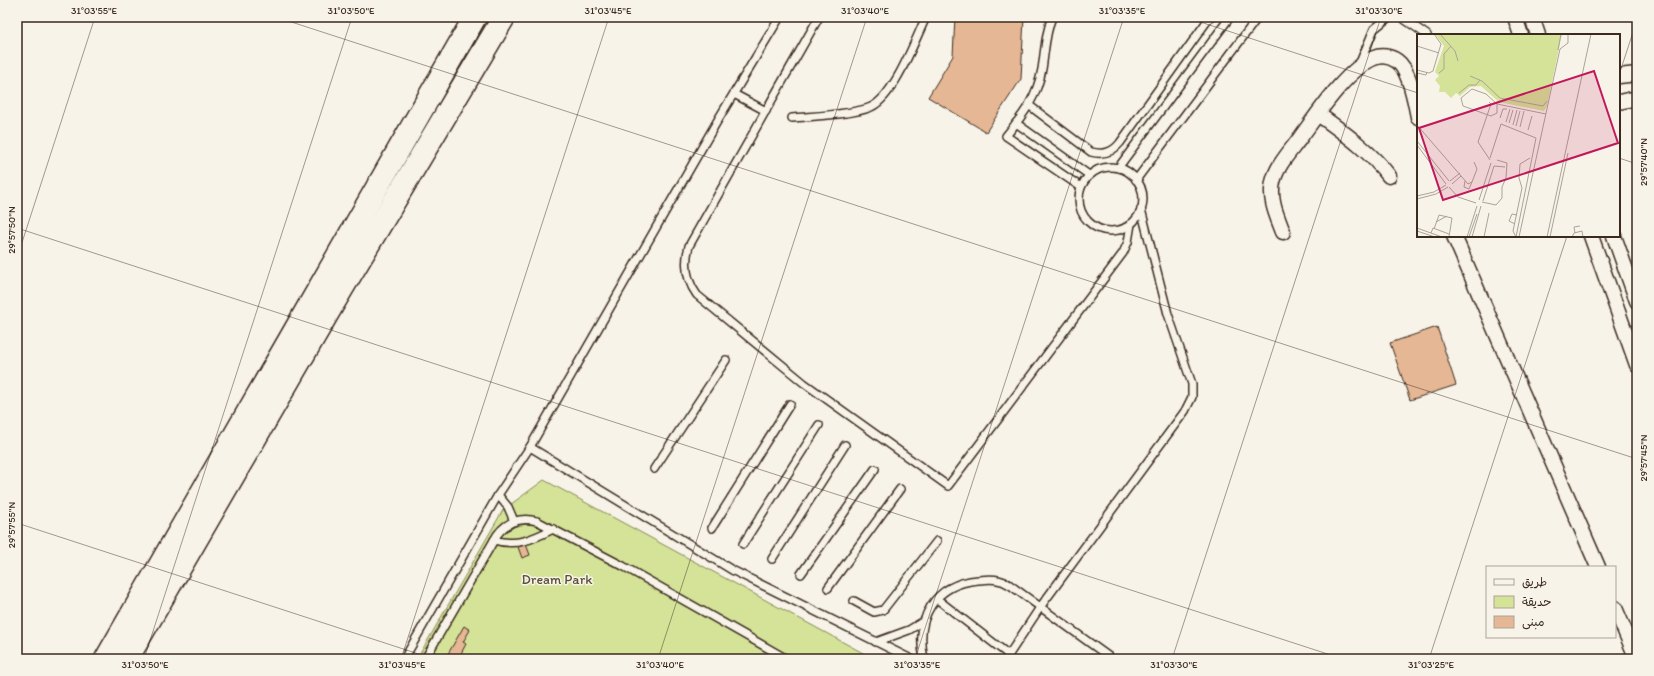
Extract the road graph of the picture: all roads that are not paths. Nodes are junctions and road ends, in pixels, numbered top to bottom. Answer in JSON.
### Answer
{"nodes":[{"id":1,"x":475,"y":17,"type":"edge"},
{"id":2,"x":504,"y":17,"type":"edge"},
{"id":3,"x":780,"y":17,"type":"edge"},
{"id":4,"x":819,"y":17,"type":"edge"},
{"id":5,"x":926,"y":17,"type":"edge"},
{"id":6,"x":1052,"y":17,"type":"edge"},
{"id":7,"x":1210,"y":17,"type":"edge"},
{"id":8,"x":1230,"y":17,"type":"edge"},
{"id":9,"x":1258,"y":17,"type":"edge"},
{"id":10,"x":1389,"y":17,"type":"edge"},
{"id":11,"x":1401,"y":17,"type":"edge"},
{"id":12,"x":1515,"y":17,"type":"edge"},
{"id":13,"x":1532,"y":17,"type":"edge"},
{"id":14,"x":1426,"y":34,"type":"edge"},
{"id":15,"x":1522,"y":34,"type":"edge"},
{"id":16,"x":1538,"y":34,"type":"edge"},
{"id":17,"x":1356,"y":71,"type":"junction"},
{"id":18,"x":1637,"y":74,"type":"edge"},
{"id":19,"x":1620,"y":76,"type":"edge"},
{"id":20,"x":734,"y":94,"type":"junction"},
{"id":21,"x":1416,"y":95,"type":"edge"},
{"id":22,"x":1637,"y":98,"type":"edge"},
{"id":23,"x":1620,"y":102,"type":"edge"},
{"id":24,"x":1030,"y":106,"type":"junction"},
{"id":25,"x":1417,"y":106,"type":"edge"},
{"id":26,"x":766,"y":111,"type":"junction"},
{"id":27,"x":1318,"y":114,"type":"junction"},
{"id":28,"x":792,"y":118,"type":"dead end"},
{"id":29,"x":1016,"y":123,"type":"junction"},
{"id":30,"x":1118,"y":168,"type":"junction"},
{"id":31,"x":1089,"y":175,"type":"junction"},
{"id":32,"x":1389,"y":176,"type":"dead end"},
{"id":33,"x":1136,"y":180,"type":"junction"},
{"id":34,"x":1081,"y":187,"type":"junction"},
{"id":35,"x":1141,"y":210,"type":"junction"},
{"id":36,"x":1131,"y":224,"type":"junction"},
{"id":37,"x":1283,"y":232,"type":"dead end"},
{"id":38,"x":1454,"y":237,"type":"edge"},
{"id":39,"x":1591,"y":237,"type":"edge"},
{"id":40,"x":1614,"y":237,"type":"edge"},
{"id":41,"x":1637,"y":301,"type":"edge"},
{"id":42,"x":726,"y":360,"type":"dead end"},
{"id":43,"x":1637,"y":365,"type":"edge"},
{"id":44,"x":790,"y":404,"type":"dead end"},
{"id":45,"x":819,"y":425,"type":"dead end"},
{"id":46,"x":845,"y":445,"type":"dead end"},
{"id":47,"x":530,"y":447,"type":"junction"},
{"id":48,"x":654,"y":469,"type":"dead end"},
{"id":49,"x":874,"y":469,"type":"dead end"},
{"id":50,"x":900,"y":489,"type":"dead end"},
{"id":51,"x":498,"y":495,"type":"junction"},
{"id":52,"x":514,"y":521,"type":"junction"},
{"id":53,"x":712,"y":528,"type":"dead end"},
{"id":54,"x":553,"y":529,"type":"junction"},
{"id":55,"x":494,"y":540,"type":"junction"},
{"id":56,"x":937,"y":541,"type":"dead end"},
{"id":57,"x":743,"y":544,"type":"dead end"},
{"id":58,"x":772,"y":559,"type":"dead end"},
{"id":59,"x":1598,"y":566,"type":"edge"},
{"id":60,"x":801,"y":574,"type":"dead end"},
{"id":61,"x":828,"y":588,"type":"dead end"},
{"id":62,"x":937,"y":599,"type":"junction"},
{"id":63,"x":854,"y":601,"type":"dead end"},
{"id":64,"x":1041,"y":606,"type":"junction"},
{"id":65,"x":1616,"y":610,"type":"edge"},
{"id":66,"x":924,"y":621,"type":"junction"},
{"id":67,"x":876,"y":642,"type":"junction"},
{"id":68,"x":1007,"y":657,"type":"edge"},
{"id":69,"x":106,"y":659,"type":"edge"},
{"id":70,"x":127,"y":659,"type":"edge"},
{"id":71,"x":404,"y":659,"type":"edge"},
{"id":72,"x":425,"y":659,"type":"edge"},
{"id":73,"x":787,"y":659,"type":"edge"},
{"id":74,"x":911,"y":659,"type":"edge"},
{"id":75,"x":924,"y":659,"type":"edge"},
{"id":76,"x":1112,"y":659,"type":"edge"},
{"id":77,"x":1637,"y":659,"type":"edge"}],
"edges":[{"from":1,"to":69,"type":"main road"},
{"from":2,"to":70,"type":"main road"},
{"from":3,"to":20,"type":"lane"},
{"from":4,"to":26,"type":"lane"},
{"from":5,"to":28,"type":"lane"},
{"from":6,"to":24,"type":"lane"},
{"from":7,"to":24,"type":"lane"},
{"from":8,"to":30,"type":"lane"},
{"from":9,"to":33,"type":"lane"},
{"from":10,"to":17,"type":"lane"},
{"from":11,"to":14,"type":"lane"},
{"from":12,"to":15,"type":"street"},
{"from":13,"to":16,"type":"street"},
{"from":17,"to":21,"type":"street"},
{"from":17,"to":27,"type":"street"},
{"from":18,"to":19,"type":"street"},
{"from":20,"to":26,"type":"lane"},
{"from":20,"to":47,"type":"lane"},
{"from":21,"to":25,"type":"street"},
{"from":22,"to":23,"type":"street"},
{"from":24,"to":29,"type":"lane"},
{"from":26,"to":36,"type":"lane"},
{"from":27,"to":32,"type":"street"},
{"from":27,"to":37,"type":"street"},
{"from":29,"to":31,"type":"lane"},
{"from":29,"to":34,"type":"lane"},
{"from":30,"to":31,"type":"lane"},
{"from":30,"to":33,"type":"lane"},
{"from":31,"to":34,"type":"lane"},
{"from":33,"to":35,"type":"lane"},
{"from":34,"to":36,"type":"lane"},
{"from":35,"to":36,"type":"lane"},
{"from":35,"to":64,"type":"lane"},
{"from":38,"to":59,"type":"street"},
{"from":39,"to":43,"type":"street"},
{"from":40,"to":41,"type":"street"},
{"from":42,"to":48,"type":"lane"},
{"from":44,"to":53,"type":"lane"},
{"from":45,"to":57,"type":"lane"},
{"from":46,"to":58,"type":"lane"},
{"from":47,"to":51,"type":"lane"},
{"from":47,"to":67,"type":"lane"},
{"from":49,"to":60,"type":"lane"},
{"from":50,"to":61,"type":"lane"},
{"from":51,"to":52,"type":"lane"},
{"from":51,"to":71,"type":"lane"},
{"from":52,"to":54,"type":"lane"},
{"from":52,"to":55,"type":"lane"},
{"from":54,"to":55,"type":"lane"},
{"from":54,"to":73,"type":"lane"},
{"from":55,"to":72,"type":"lane"},
{"from":56,"to":63,"type":"lane"},
{"from":62,"to":64,"type":"lane"},
{"from":62,"to":66,"type":"lane"},
{"from":62,"to":68,"type":"lane"},
{"from":64,"to":68,"type":"lane"},
{"from":64,"to":76,"type":"lane"},
{"from":65,"to":77,"type":"street"},
{"from":66,"to":67,"type":"lane"},
{"from":66,"to":75,"type":"lane"},
{"from":67,"to":74,"type":"lane"}]}
